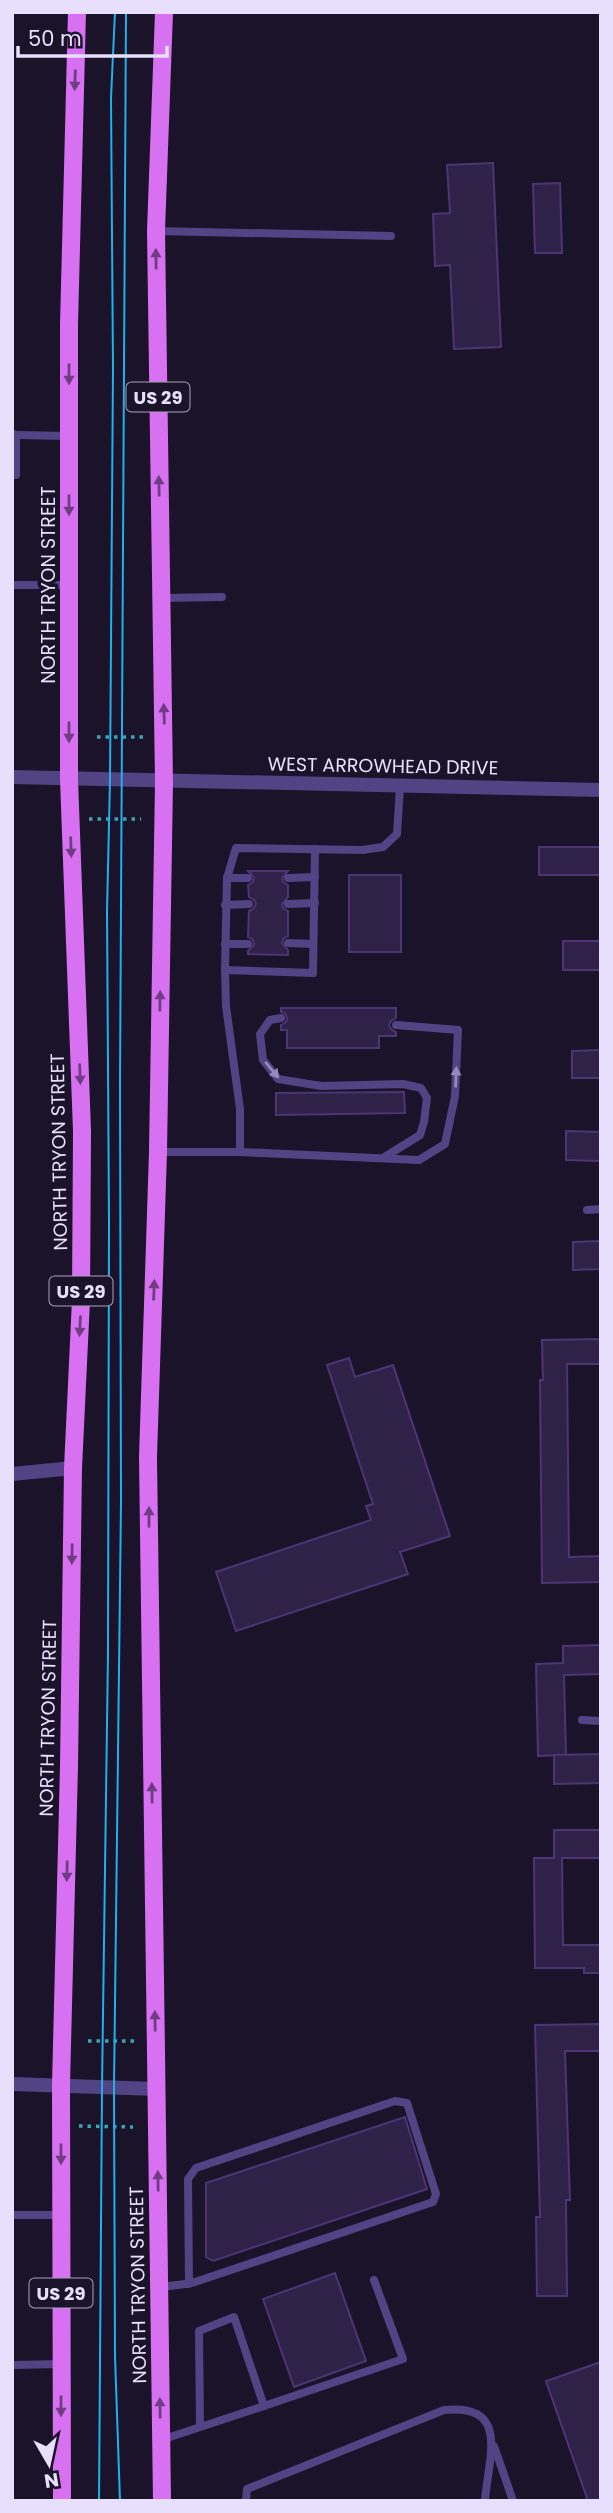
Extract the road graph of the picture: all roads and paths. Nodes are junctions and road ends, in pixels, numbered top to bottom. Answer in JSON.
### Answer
{"nodes":[{"id":1,"x":77,"y":12,"type":"edge"},
{"id":2,"x":164,"y":12,"type":"edge"},
{"id":3,"x":156,"y":231,"type":"junction"},
{"id":4,"x":391,"y":236,"type":"dead end"},
{"id":5,"x":14,"y":435,"type":"edge"},
{"id":6,"x":69,"y":436,"type":"junction"},
{"id":7,"x":12,"y":475,"type":"edge"},
{"id":8,"x":12,"y":585,"type":"edge"},
{"id":9,"x":69,"y":585,"type":"junction"},
{"id":10,"x":222,"y":597,"type":"dead end"},
{"id":11,"x":161,"y":598,"type":"junction"},
{"id":12,"x":97,"y":737,"type":"dead end"},
{"id":13,"x":151,"y":737,"type":"dead end"},
{"id":14,"x":12,"y":777,"type":"edge"},
{"id":15,"x":69,"y":779,"type":"junction"},
{"id":16,"x":164,"y":782,"type":"junction"},
{"id":17,"x":400,"y":787,"type":"junction"},
{"id":18,"x":601,"y":790,"type":"edge"},
{"id":19,"x":87,"y":819,"type":"dead end"},
{"id":20,"x":141,"y":819,"type":"dead end"},
{"id":21,"x":315,"y":849,"type":"junction"},
{"id":22,"x":315,"y":877,"type":"junction"},
{"id":23,"x":227,"y":878,"type":"junction"},
{"id":24,"x":248,"y":878,"type":"dead end"},
{"id":25,"x":288,"y":878,"type":"dead end"},
{"id":26,"x":248,"y":904,"type":"dead end"},
{"id":27,"x":288,"y":904,"type":"dead end"},
{"id":28,"x":315,"y":904,"type":"junction"},
{"id":29,"x":225,"y":905,"type":"junction"},
{"id":30,"x":288,"y":943,"type":"dead end"},
{"id":31,"x":225,"y":944,"type":"junction"},
{"id":32,"x":248,"y":944,"type":"dead end"},
{"id":33,"x":313,"y":944,"type":"junction"},
{"id":34,"x":225,"y":971,"type":"junction"},
{"id":35,"x":281,"y":1018,"type":"dead end"},
{"id":36,"x":396,"y":1025,"type":"dead end"},
{"id":37,"x":158,"y":1152,"type":"junction"},
{"id":38,"x":240,"y":1152,"type":"junction"},
{"id":39,"x":382,"y":1158,"type":"junction"},
{"id":40,"x":601,"y":1209,"type":"edge"},
{"id":41,"x":587,"y":1210,"type":"dead end"},
{"id":42,"x":73,"y":1468,"type":"junction"},
{"id":43,"x":12,"y":1474,"type":"edge"},
{"id":44,"x":582,"y":1720,"type":"dead end"},
{"id":45,"x":601,"y":1721,"type":"edge"},
{"id":46,"x":88,"y":2041,"type":"dead end"},
{"id":47,"x":143,"y":2041,"type":"dead end"},
{"id":48,"x":12,"y":2084,"type":"edge"},
{"id":49,"x":61,"y":2085,"type":"junction"},
{"id":50,"x":156,"y":2089,"type":"junction"},
{"id":51,"x":79,"y":2126,"type":"dead end"},
{"id":52,"x":133,"y":2127,"type":"dead end"},
{"id":53,"x":12,"y":2215,"type":"edge"},
{"id":54,"x":61,"y":2215,"type":"junction"},
{"id":55,"x":374,"y":2280,"type":"dead end"},
{"id":56,"x":189,"y":2284,"type":"junction"},
{"id":57,"x":159,"y":2287,"type":"junction"},
{"id":58,"x":61,"y":2364,"type":"junction"},
{"id":59,"x":12,"y":2365,"type":"edge"},
{"id":60,"x":264,"y":2406,"type":"junction"},
{"id":61,"x":200,"y":2426,"type":"junction"},
{"id":62,"x":490,"y":2433,"type":"junction"},
{"id":63,"x":161,"y":2440,"type":"junction"},
{"id":64,"x":62,"y":2501,"type":"edge"},
{"id":65,"x":162,"y":2501,"type":"edge"},
{"id":66,"x":246,"y":2501,"type":"edge"},
{"id":67,"x":485,"y":2501,"type":"edge"},
{"id":68,"x":513,"y":2501,"type":"edge"}],
"edges":[{"from":1,"to":6,"type":"main road","name":"NORTH TRYON STREET","number":"US 29","one_way":true},
{"from":2,"to":3,"type":"main road","name":"NORTH TRYON STREET","number":"US 29"},
{"from":3,"to":4,"type":"lane"},
{"from":11,"to":3,"type":"main road","name":"NORTH TRYON STREET","number":"US 29","one_way":true},
{"from":5,"to":6,"type":"lane"},
{"from":5,"to":7,"type":"lane"},
{"from":6,"to":9,"type":"main road","name":"NORTH TRYON STREET","number":"US 29","one_way":true},
{"from":8,"to":9,"type":"lane"},
{"from":9,"to":15,"type":"main road","name":"NORTH TRYON STREET","number":"US 29","one_way":true},
{"from":10,"to":11,"type":"lane"},
{"from":16,"to":11,"type":"main road","name":"NORTH TRYON STREET","number":"US 29","one_way":true},
{"from":12,"to":13,"type":"path"},
{"from":14,"to":15,"type":"street","name":"WEST ARROWHEAD DRIVE"},
{"from":15,"to":16,"type":"street","name":"WEST ARROWHEAD DRIVE"},
{"from":15,"to":42,"type":"main road","name":"NORTH TRYON STREET","number":"US 29","one_way":true},
{"from":16,"to":17,"type":"street","name":"WEST ARROWHEAD DRIVE"},
{"from":37,"to":16,"type":"main road","name":"NORTH TRYON STREET","number":"US 29","one_way":true},
{"from":17,"to":18,"type":"street","name":"WEST ARROWHEAD DRIVE"},
{"from":17,"to":21,"type":"lane"},
{"from":19,"to":20,"type":"path"},
{"from":21,"to":22,"type":"lane"},
{"from":21,"to":23,"type":"lane"},
{"from":22,"to":25,"type":"lane"},
{"from":22,"to":28,"type":"lane"},
{"from":23,"to":24,"type":"lane"},
{"from":23,"to":29,"type":"lane"},
{"from":26,"to":29,"type":"lane"},
{"from":27,"to":28,"type":"lane"},
{"from":28,"to":33,"type":"lane"},
{"from":29,"to":31,"type":"lane"},
{"from":30,"to":33,"type":"lane"},
{"from":31,"to":32,"type":"lane"},
{"from":31,"to":34,"type":"lane"},
{"from":33,"to":34,"type":"lane"},
{"from":34,"to":38,"type":"lane"},
{"from":35,"to":39,"type":"lane","one_way":true},
{"from":39,"to":36,"type":"lane","one_way":true},
{"from":37,"to":38,"type":"lane"},
{"from":50,"to":37,"type":"main road","name":"NORTH TRYON STREET","number":"US 29","one_way":true},
{"from":38,"to":39,"type":"lane"},
{"from":40,"to":41,"type":"lane"},
{"from":42,"to":43,"type":"street"},
{"from":42,"to":49,"type":"main road","name":"NORTH TRYON STREET","number":"US 29","one_way":true},
{"from":44,"to":45,"type":"lane"},
{"from":46,"to":47,"type":"path"},
{"from":48,"to":49,"type":"street"},
{"from":49,"to":50,"type":"street"},
{"from":49,"to":54,"type":"main road","name":"NORTH TRYON STREET","number":"US 29","one_way":true},
{"from":57,"to":50,"type":"main road","name":"NORTH TRYON STREET","number":"US 29","one_way":true},
{"from":51,"to":52,"type":"path"},
{"from":53,"to":54,"type":"lane"},
{"from":54,"to":58,"type":"main road","name":"NORTH TRYON STREET","number":"US 29"},
{"from":55,"to":60,"type":"lane"},
{"from":56,"to":56,"type":"lane"},
{"from":56,"to":57,"type":"lane"},
{"from":63,"to":57,"type":"main road","name":"NORTH TRYON STREET","number":"US 29","one_way":true},
{"from":58,"to":59,"type":"lane"},
{"from":58,"to":64,"type":"main road","name":"NORTH TRYON STREET","number":"US 29","one_way":true},
{"from":60,"to":61,"type":"lane"},
{"from":60,"to":61,"type":"lane"},
{"from":61,"to":63,"type":"lane"},
{"from":62,"to":66,"type":"lane"},
{"from":62,"to":67,"type":"lane"},
{"from":62,"to":68,"type":"lane"},
{"from":63,"to":65,"type":"main road","name":"NORTH TRYON STREET","number":"US 29"}]}
